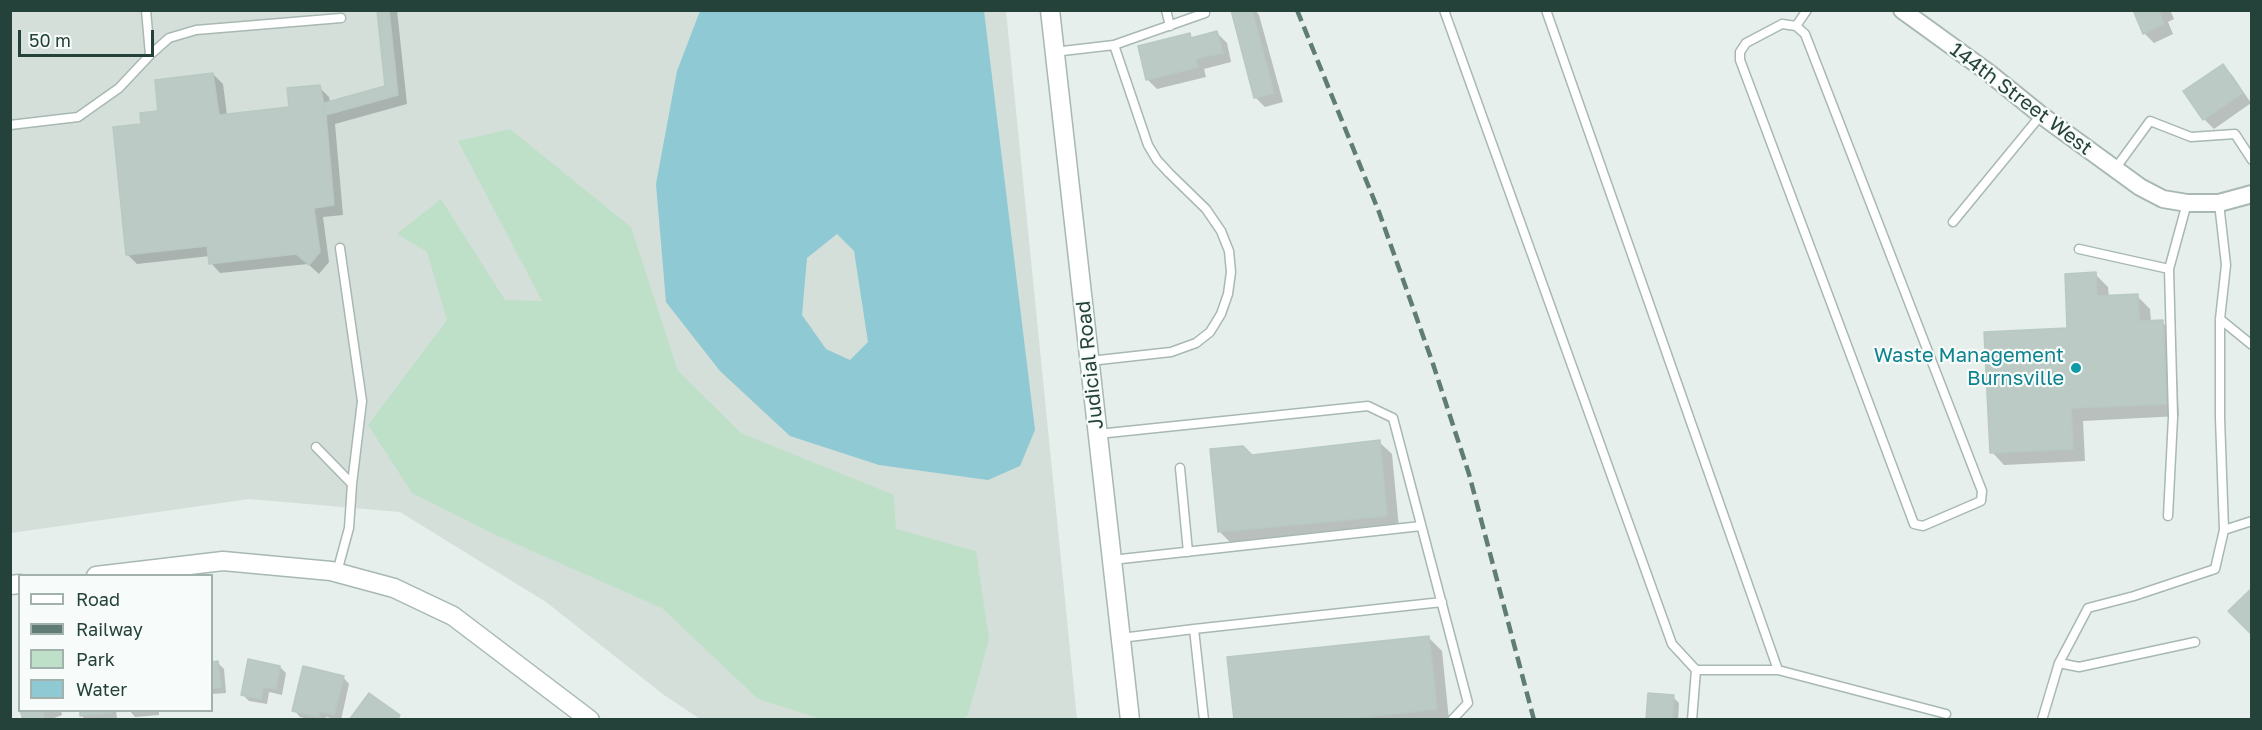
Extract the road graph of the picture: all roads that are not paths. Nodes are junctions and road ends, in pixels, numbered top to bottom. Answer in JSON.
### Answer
{"nodes":[{"id":1,"x":146,"y":10,"type":"edge"},
{"id":2,"x":1050,"y":10,"type":"edge"},
{"id":3,"x":1166,"y":10,"type":"edge"},
{"id":4,"x":1444,"y":10,"type":"edge"},
{"id":5,"x":1546,"y":10,"type":"edge"},
{"id":6,"x":1806,"y":10,"type":"edge"},
{"id":7,"x":1902,"y":10,"type":"edge"},
{"id":8,"x":1205,"y":12,"type":"dead end"},
{"id":9,"x":342,"y":18,"type":"dead end"},
{"id":10,"x":1170,"y":26,"type":"junction"},
{"id":11,"x":1796,"y":26,"type":"junction"},
{"id":12,"x":1114,"y":45,"type":"junction"},
{"id":13,"x":1054,"y":52,"type":"junction"},
{"id":14,"x":150,"y":55,"type":"junction"},
{"id":15,"x":2041,"y":115,"type":"junction"},
{"id":16,"x":10,"y":125,"type":"edge"},
{"id":17,"x":2251,"y":158,"type":"edge"},
{"id":18,"x":2115,"y":169,"type":"junction"},
{"id":19,"x":2252,"y":194,"type":"edge"},
{"id":20,"x":2187,"y":203,"type":"junction"},
{"id":21,"x":2219,"y":203,"type":"junction"},
{"id":22,"x":1953,"y":222,"type":"dead end"},
{"id":23,"x":340,"y":248,"type":"dead end"},
{"id":24,"x":2079,"y":249,"type":"dead end"},
{"id":25,"x":2169,"y":269,"type":"junction"},
{"id":26,"x":2220,"y":319,"type":"junction"},
{"id":27,"x":2252,"y":345,"type":"edge"},
{"id":28,"x":1090,"y":360,"type":"junction"},
{"id":29,"x":1098,"y":435,"type":"junction"},
{"id":30,"x":316,"y":447,"type":"dead end"},
{"id":31,"x":1180,"y":468,"type":"dead end"},
{"id":32,"x":352,"y":484,"type":"junction"},
{"id":33,"x":2168,"y":516,"type":"dead end"},
{"id":34,"x":2252,"y":521,"type":"edge"},
{"id":35,"x":1421,"y":526,"type":"junction"},
{"id":36,"x":2224,"y":530,"type":"junction"},
{"id":37,"x":1188,"y":552,"type":"junction"},
{"id":38,"x":1112,"y":560,"type":"junction"},
{"id":39,"x":338,"y":572,"type":"junction"},
{"id":40,"x":113,"y":574,"type":"edge"},
{"id":41,"x":1442,"y":602,"type":"junction"},
{"id":42,"x":1194,"y":629,"type":"junction"},
{"id":43,"x":1121,"y":638,"type":"junction"},
{"id":44,"x":2195,"y":642,"type":"dead end"},
{"id":45,"x":2059,"y":663,"type":"junction"},
{"id":46,"x":1696,"y":670,"type":"junction"},
{"id":47,"x":1778,"y":670,"type":"junction"},
{"id":48,"x":1946,"y":714,"type":"dead end"},
{"id":49,"x":590,"y":720,"type":"edge"},
{"id":50,"x":1130,"y":720,"type":"edge"},
{"id":51,"x":1204,"y":720,"type":"edge"},
{"id":52,"x":1452,"y":720,"type":"edge"},
{"id":53,"x":1692,"y":720,"type":"edge"},
{"id":54,"x":2042,"y":720,"type":"edge"}],
"edges":[{"from":1,"to":14,"type":"lane"},
{"from":2,"to":13,"type":"street","name":"Judicial Road"},
{"from":3,"to":10,"type":"lane"},
{"from":4,"to":46,"type":"lane"},
{"from":5,"to":47,"type":"lane"},
{"from":6,"to":11,"type":"lane"},
{"from":7,"to":15,"type":"street","name":"144th Street West"},
{"from":8,"to":10,"type":"lane"},
{"from":9,"to":14,"type":"lane"},
{"from":10,"to":12,"type":"lane"},
{"from":11,"to":11,"type":"lane"},
{"from":12,"to":13,"type":"lane"},
{"from":12,"to":28,"type":"lane"},
{"from":13,"to":28,"type":"street","name":"Judicial Road"},
{"from":14,"to":16,"type":"lane"},
{"from":15,"to":18,"type":"street","name":"144th Street West"},
{"from":15,"to":22,"type":"lane"},
{"from":17,"to":18,"type":"lane"},
{"from":18,"to":20,"type":"street","name":"144th Street West"},
{"from":19,"to":21,"type":"street","name":"144th Street West"},
{"from":20,"to":21,"type":"street","name":"144th Street West"},
{"from":20,"to":25,"type":"lane"},
{"from":21,"to":26,"type":"lane"},
{"from":23,"to":32,"type":"lane"},
{"from":24,"to":25,"type":"lane"},
{"from":25,"to":33,"type":"lane"},
{"from":26,"to":27,"type":"lane"},
{"from":26,"to":36,"type":"lane"},
{"from":28,"to":29,"type":"street","name":"Judicial Road"},
{"from":29,"to":35,"type":"lane"},
{"from":29,"to":38,"type":"street","name":"Judicial Road"},
{"from":30,"to":32,"type":"lane"},
{"from":31,"to":37,"type":"lane"},
{"from":32,"to":39,"type":"lane"},
{"from":34,"to":36,"type":"lane"},
{"from":35,"to":37,"type":"lane"},
{"from":35,"to":41,"type":"lane"},
{"from":36,"to":45,"type":"lane"},
{"from":37,"to":38,"type":"lane"},
{"from":38,"to":43,"type":"street","name":"Judicial Road"},
{"from":39,"to":40,"type":"street"},
{"from":39,"to":49,"type":"street"},
{"from":41,"to":42,"type":"lane"},
{"from":41,"to":52,"type":"lane"},
{"from":42,"to":43,"type":"lane"},
{"from":42,"to":51,"type":"lane"},
{"from":43,"to":50,"type":"street","name":"Judicial Road"},
{"from":44,"to":45,"type":"lane"},
{"from":45,"to":54,"type":"lane"},
{"from":46,"to":47,"type":"lane"},
{"from":46,"to":53,"type":"lane"},
{"from":47,"to":48,"type":"lane"}]}
